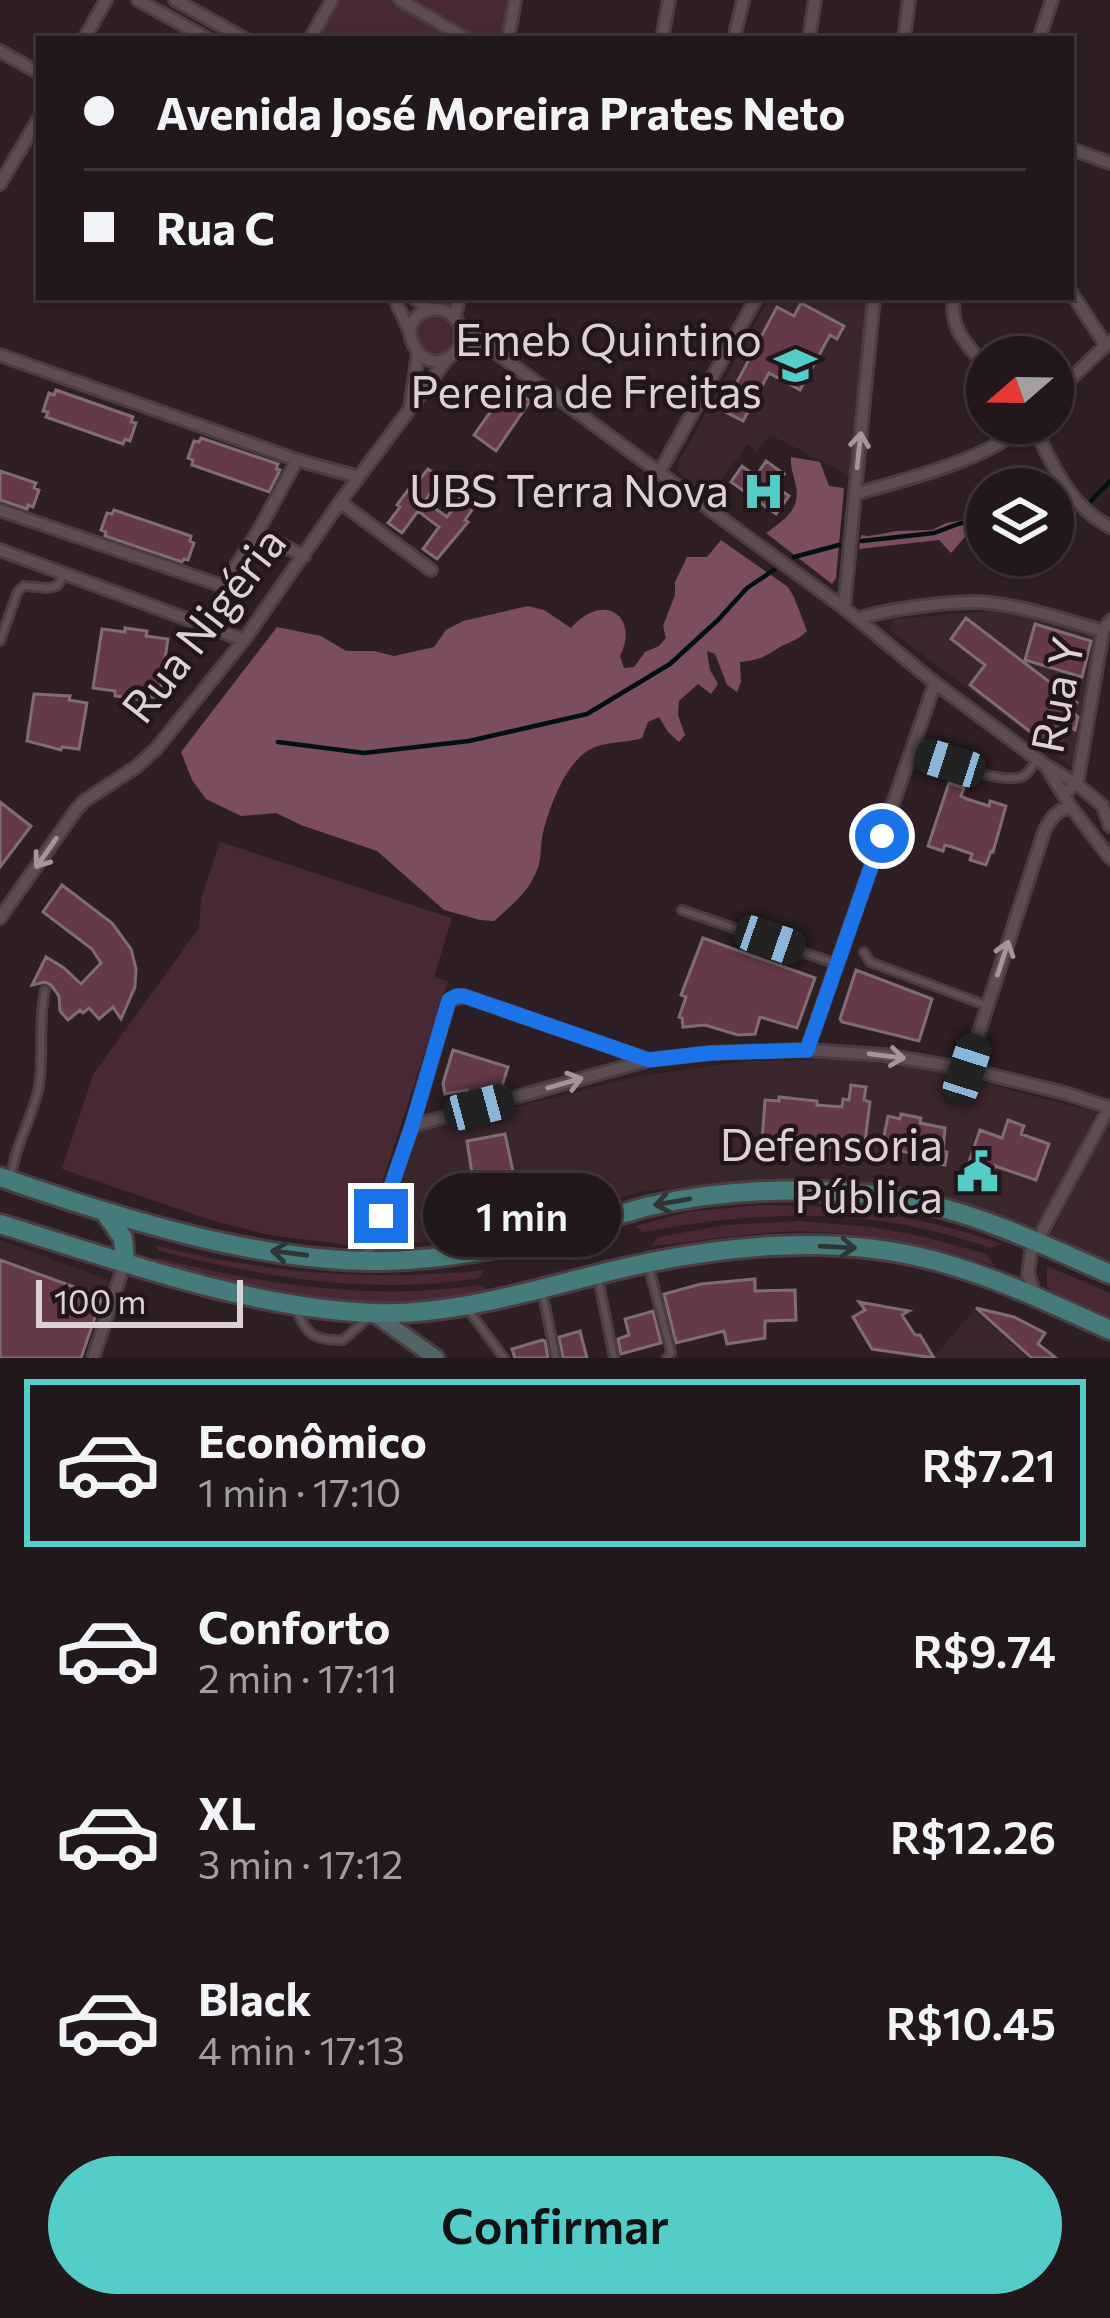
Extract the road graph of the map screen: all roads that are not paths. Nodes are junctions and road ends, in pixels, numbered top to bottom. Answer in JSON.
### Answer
{"nodes":[{"id":1,"x":106,"y":0,"type":"edge"},
{"id":2,"x":138,"y":0,"type":"edge"},
{"id":3,"x":176,"y":0,"type":"edge"},
{"id":4,"x":332,"y":0,"type":"edge"},
{"id":5,"x":400,"y":0,"type":"edge"},
{"id":6,"x":515,"y":0,"type":"edge"},
{"id":7,"x":669,"y":0,"type":"edge"},
{"id":8,"x":743,"y":0,"type":"edge"},
{"id":9,"x":815,"y":0,"type":"edge"},
{"id":10,"x":909,"y":0,"type":"edge"},
{"id":11,"x":1052,"y":0,"type":"edge"},
{"id":12,"x":86,"y":36,"type":"edge"},
{"id":13,"x":203,"y":36,"type":"edge"},
{"id":14,"x":240,"y":36,"type":"edge"},
{"id":15,"x":312,"y":36,"type":"edge"},
{"id":16,"x":462,"y":36,"type":"edge"},
{"id":17,"x":509,"y":36,"type":"edge"},
{"id":18,"x":663,"y":36,"type":"edge"},
{"id":19,"x":735,"y":36,"type":"edge"},
{"id":20,"x":809,"y":36,"type":"edge"},
{"id":21,"x":904,"y":36,"type":"edge"},
{"id":22,"x":1041,"y":36,"type":"edge"},
{"id":23,"x":0,"y":51,"type":"edge"},
{"id":24,"x":36,"y":71,"type":"edge"},
{"id":25,"x":36,"y":123,"type":"edge"},
{"id":26,"x":1074,"y":150,"type":"edge"},
{"id":27,"x":1110,"y":163,"type":"edge"},
{"id":28,"x":0,"y":184,"type":"edge"},
{"id":29,"x":1074,"y":296,"type":"edge"},
{"id":30,"x":395,"y":300,"type":"edge"},
{"id":31,"x":460,"y":300,"type":"edge"},
{"id":32,"x":755,"y":300,"type":"edge"},
{"id":33,"x":874,"y":300,"type":"edge"},
{"id":34,"x":954,"y":300,"type":"edge"},
{"id":35,"x":434,"y":305,"type":"edge"},
{"id":36,"x":458,"y":322,"type":"junction"},
{"id":37,"x":410,"y":332,"type":"junction"},
{"id":38,"x":966,"y":342,"type":"edge"},
{"id":39,"x":1108,"y":343,"type":"edge"},
{"id":40,"x":493,"y":348,"type":"junction"},
{"id":41,"x":418,"y":353,"type":"junction"},
{"id":42,"x":0,"y":355,"type":"edge"},
{"id":43,"x":452,"y":355,"type":"junction"},
{"id":44,"x":1074,"y":376,"type":"edge"},
{"id":45,"x":410,"y":410,"type":"junction"},
{"id":46,"x":995,"y":444,"type":"edge"},
{"id":47,"x":1041,"y":444,"type":"edge"},
{"id":48,"x":297,"y":460,"type":"junction"},
{"id":49,"x":660,"y":471,"type":"junction"},
{"id":50,"x":359,"y":476,"type":"junction"},
{"id":51,"x":855,"y":494,"type":"junction"},
{"id":52,"x":340,"y":502,"type":"junction"},
{"id":53,"x":0,"y":510,"type":"edge"},
{"id":54,"x":1110,"y":527,"type":"edge"},
{"id":55,"x":257,"y":533,"type":"junction"},
{"id":56,"x":0,"y":550,"type":"edge"},
{"id":57,"x":304,"y":556,"type":"junction"},
{"id":58,"x":431,"y":570,"type":"dead end"},
{"id":59,"x":64,"y":574,"type":"junction"},
{"id":60,"x":844,"y":608,"type":"junction"},
{"id":61,"x":857,"y":619,"type":"junction"},
{"id":62,"x":1108,"y":624,"type":"edge"},
{"id":63,"x":244,"y":640,"type":"junction"},
{"id":64,"x":0,"y":641,"type":"edge"},
{"id":65,"x":935,"y":683,"type":"junction"},
{"id":66,"x":912,"y":751,"type":"junction"},
{"id":67,"x":1041,"y":762,"type":"junction"},
{"id":68,"x":1077,"y":784,"type":"junction"},
{"id":69,"x":1063,"y":794,"type":"junction"},
{"id":70,"x":1103,"y":799,"type":"edge"},
{"id":71,"x":1071,"y":807,"type":"junction"},
{"id":72,"x":1110,"y":823,"type":"edge"},
{"id":73,"x":1090,"y":828,"type":"junction"},
{"id":74,"x":1110,"y":859,"type":"edge"},
{"id":75,"x":682,"y":910,"type":"dead end"},
{"id":76,"x":0,"y":919,"type":"edge"},
{"id":77,"x":864,"y":952,"type":"dead end"},
{"id":78,"x":837,"y":964,"type":"junction"},
{"id":79,"x":45,"y":990,"type":"dead end"},
{"id":80,"x":988,"y":1006,"type":"junction"},
{"id":81,"x":807,"y":1050,"type":"junction"},
{"id":82,"x":649,"y":1060,"type":"junction"},
{"id":83,"x":967,"y":1069,"type":"junction"},
{"id":84,"x":1110,"y":1107,"type":"edge"},
{"id":85,"x":412,"y":1126,"type":"junction"},
{"id":86,"x":6,"y":1179,"type":"edge"},
{"id":87,"x":104,"y":1211,"type":"junction"},
{"id":88,"x":0,"y":1224,"type":"edge"},
{"id":89,"x":1036,"y":1241,"type":"junction"},
{"id":90,"x":365,"y":1261,"type":"junction"},
{"id":91,"x":125,"y":1262,"type":"junction"},
{"id":92,"x":647,"y":1264,"type":"junction"},
{"id":93,"x":598,"y":1274,"type":"junction"},
{"id":94,"x":1110,"y":1274,"type":"edge"},
{"id":95,"x":542,"y":1288,"type":"junction"},
{"id":96,"x":1036,"y":1297,"type":"junction"},
{"id":97,"x":294,"y":1303,"type":"junction"},
{"id":98,"x":465,"y":1306,"type":"junction"},
{"id":99,"x":373,"y":1313,"type":"junction"},
{"id":100,"x":1110,"y":1330,"type":"edge"},
{"id":101,"x":93,"y":1358,"type":"edge"},
{"id":102,"x":436,"y":1358,"type":"edge"},
{"id":103,"x":504,"y":1358,"type":"edge"},
{"id":104,"x":556,"y":1358,"type":"edge"},
{"id":105,"x":616,"y":1358,"type":"edge"},
{"id":106,"x":667,"y":1358,"type":"edge"}],
"edges":[{"from":1,"to":12,"type":"street"},
{"from":2,"to":13,"type":"street"},
{"from":3,"to":14,"type":"street"},
{"from":4,"to":15,"type":"street"},
{"from":5,"to":16,"type":"street"},
{"from":6,"to":17,"type":"street"},
{"from":7,"to":18,"type":"street"},
{"from":8,"to":19,"type":"street"},
{"from":9,"to":20,"type":"street"},
{"from":10,"to":21,"type":"street"},
{"from":11,"to":22,"type":"street"},
{"from":23,"to":24,"type":"street"},
{"from":25,"to":28,"type":"street"},
{"from":26,"to":27,"type":"street"},
{"from":29,"to":39,"type":"street"},
{"from":30,"to":37,"type":"street"},
{"from":31,"to":36,"type":"street","name":"Rua Nigéria"},
{"from":32,"to":49,"type":"street"},
{"from":51,"to":33,"type":"street","one_way":true},
{"from":34,"to":38,"type":"street"},
{"from":35,"to":36,"type":"street"},
{"from":35,"to":37,"type":"street"},
{"from":36,"to":40,"type":"street"},
{"from":36,"to":43,"type":"street","name":"Rua Nigéria"},
{"from":37,"to":41,"type":"street"},
{"from":39,"to":44,"type":"street"},
{"from":40,"to":43,"type":"street"},
{"from":40,"to":49,"type":"street"},
{"from":41,"to":43,"type":"street"},
{"from":41,"to":45,"type":"street"},
{"from":42,"to":48,"type":"street"},
{"from":43,"to":45,"type":"street","name":"Rua Nigéria"},
{"from":45,"to":50,"type":"street","name":"Rua Nigéria"},
{"from":46,"to":51,"type":"street"},
{"from":47,"to":54,"type":"street"},
{"from":48,"to":50,"type":"street"},
{"from":48,"to":55,"type":"street"},
{"from":49,"to":60,"type":"street"},
{"from":50,"to":52,"type":"street","name":"Rua Nigéria"},
{"from":51,"to":60,"type":"street"},
{"from":52,"to":57,"type":"street","name":"Rua Nigéria"},
{"from":52,"to":58,"type":"street"},
{"from":53,"to":55,"type":"street"},
{"from":55,"to":57,"type":"street"},
{"from":56,"to":59,"type":"street"},
{"from":57,"to":63,"type":"street","name":"Rua Nigéria"},
{"from":59,"to":63,"type":"street"},
{"from":59,"to":64,"type":"lane"},
{"from":60,"to":61,"type":"street"},
{"from":61,"to":62,"type":"street"},
{"from":61,"to":65,"type":"street"},
{"from":62,"to":68,"type":"street","name":"Rua Y"},
{"from":63,"to":76,"type":"street","name":"Rua Nigéria","one_way":true},
{"from":65,"to":66,"type":"street"},
{"from":65,"to":67,"type":"street"},
{"from":66,"to":67,"type":"lane"},
{"from":66,"to":78,"type":"street"},
{"from":67,"to":68,"type":"street"},
{"from":67,"to":69,"type":"street"},
{"from":68,"to":69,"type":"street"},
{"from":68,"to":70,"type":"street"},
{"from":69,"to":71,"type":"street"},
{"from":70,"to":72,"type":"street"},
{"from":71,"to":73,"type":"street"},
{"from":80,"to":71,"type":"street","one_way":true},
{"from":72,"to":73,"type":"street"},
{"from":73,"to":74,"type":"street"},
{"from":75,"to":78,"type":"lane"},
{"from":77,"to":80,"type":"lane"},
{"from":78,"to":81,"type":"street"},
{"from":79,"to":86,"type":"lane"},
{"from":80,"to":83,"type":"street"},
{"from":81,"to":82,"type":"street"},
{"from":81,"to":83,"type":"street","one_way":true},
{"from":85,"to":82,"type":"street","one_way":true},
{"from":82,"to":85,"type":"street"},
{"from":83,"to":84,"type":"street"},
{"from":84,"to":89,"type":"street"},
{"from":85,"to":90,"type":"street"},
{"from":86,"to":87,"type":"main road"},
{"from":90,"to":87,"type":"main road","one_way":true},
{"from":87,"to":91,"type":"main road"},
{"from":88,"to":91,"type":"main road"},
{"from":89,"to":90,"type":"main road","one_way":true},
{"from":89,"to":94,"type":"main road"},
{"from":89,"to":96,"type":"street"},
{"from":91,"to":97,"type":"main road"},
{"from":91,"to":101,"type":"street"},
{"from":92,"to":93,"type":"main road"},
{"from":92,"to":96,"type":"main road","one_way":true},
{"from":92,"to":106,"type":"lane"},
{"from":93,"to":95,"type":"main road"},
{"from":93,"to":105,"type":"lane"},
{"from":95,"to":98,"type":"main road"},
{"from":95,"to":104,"type":"lane"},
{"from":96,"to":100,"type":"main road"},
{"from":97,"to":99,"type":"main road"},
{"from":97,"to":99,"type":"lane"},
{"from":98,"to":99,"type":"main road"},
{"from":98,"to":103,"type":"lane"},
{"from":99,"to":102,"type":"street"}]}
